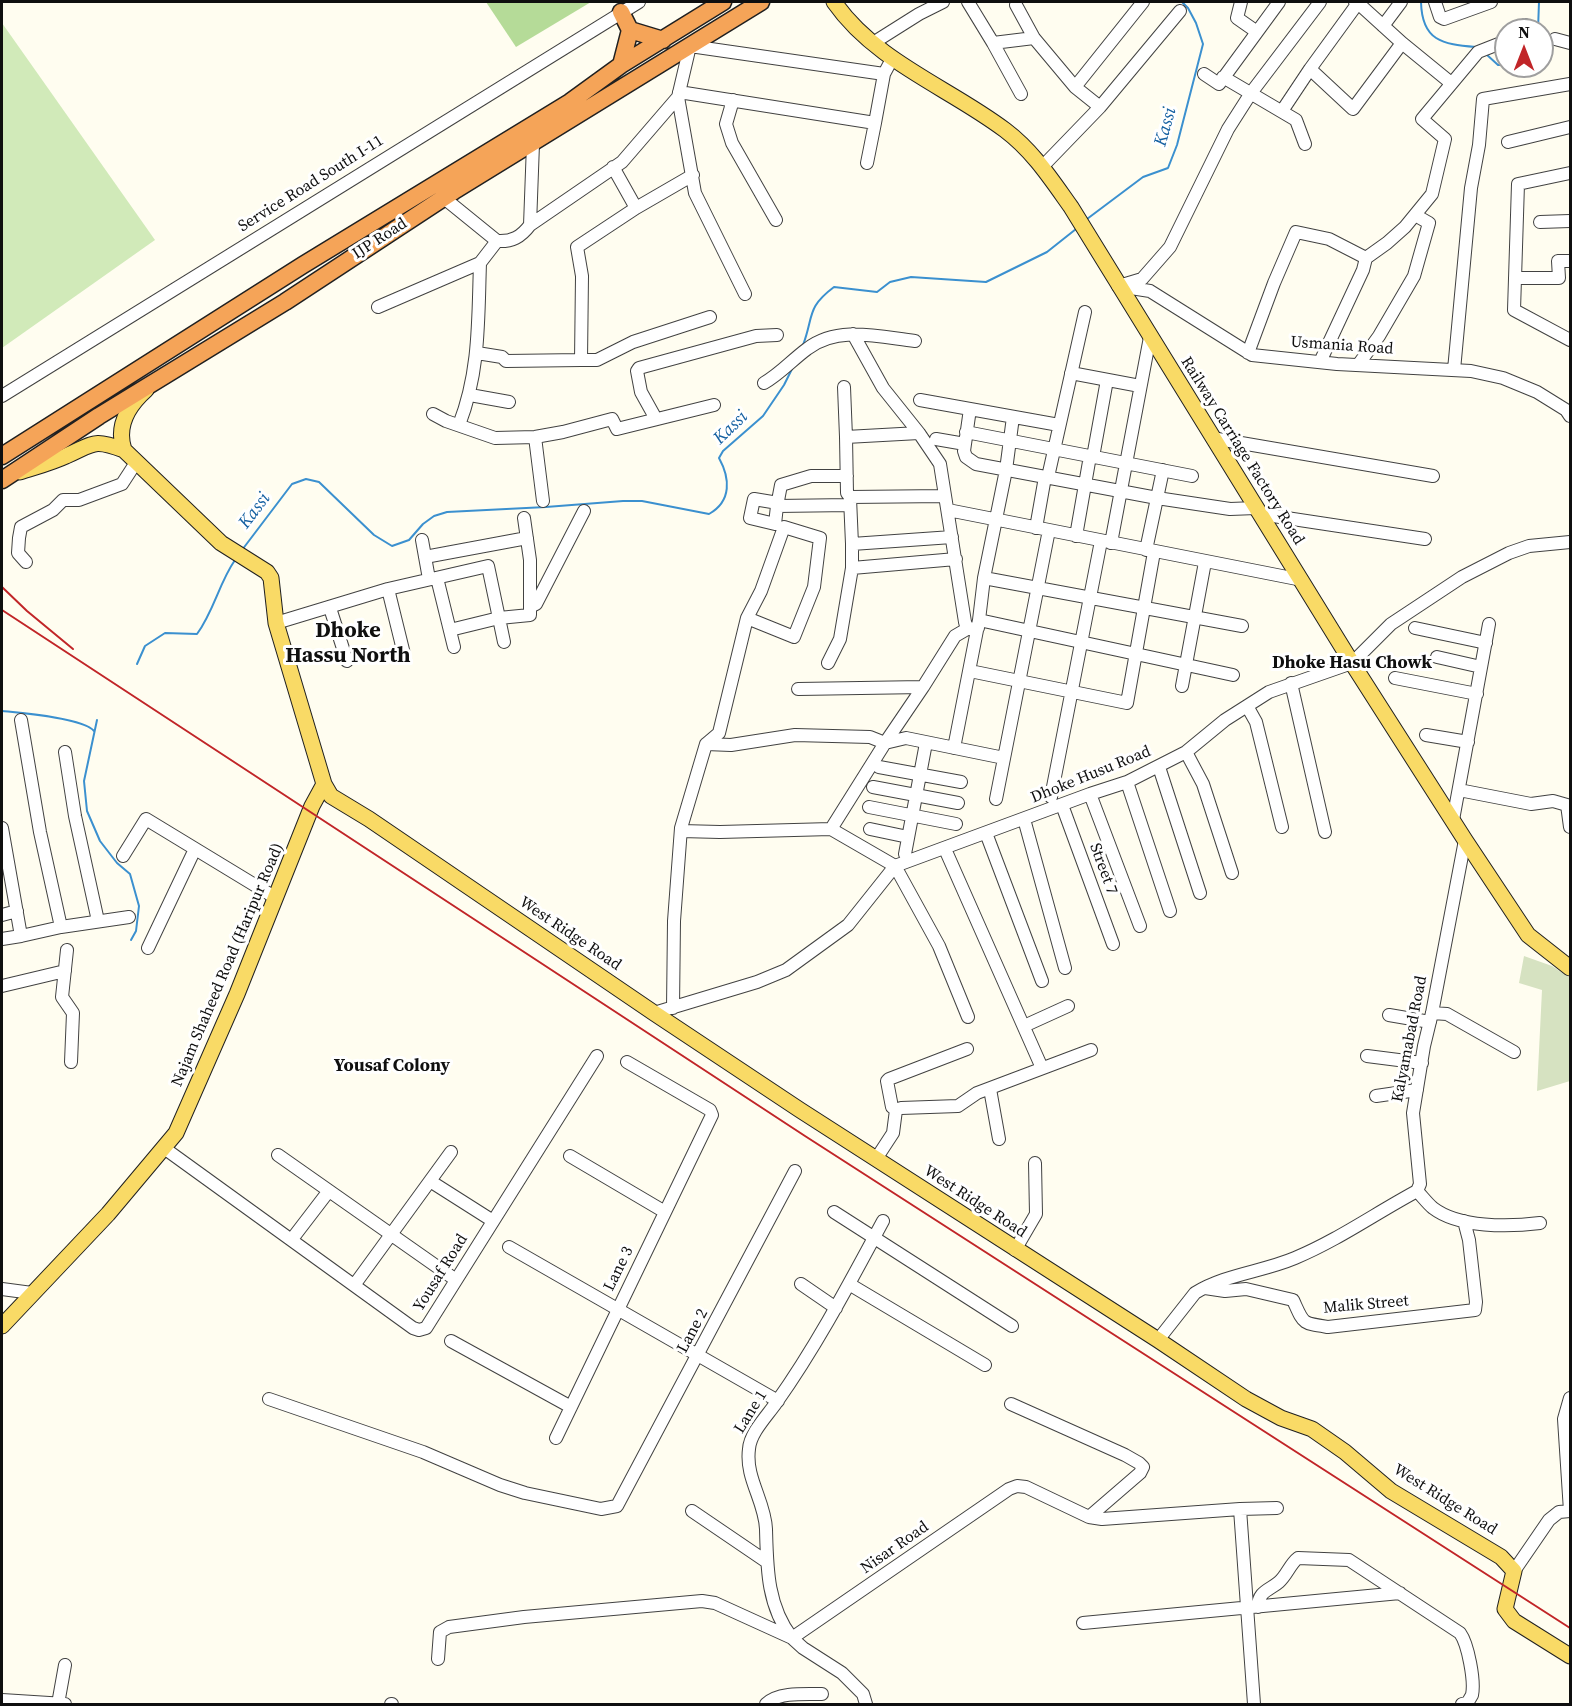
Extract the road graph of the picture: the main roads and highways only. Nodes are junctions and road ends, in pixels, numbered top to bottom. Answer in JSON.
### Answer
{"nodes":[{"id":1,"x":723,"y":2,"type":"edge"},
{"id":2,"x":761,"y":2,"type":"edge"},
{"id":3,"x":834,"y":2,"type":"edge"},
{"id":4,"x":621,"y":12,"type":"road end"},
{"id":5,"x":630,"y":30,"type":"junction"},
{"id":6,"x":663,"y":40,"type":"junction"},
{"id":7,"x":621,"y":65,"type":"junction"},
{"id":8,"x":303,"y":265,"type":"junction"},
{"id":9,"x":313,"y":284,"type":"junction"},
{"id":10,"x":158,"y":379,"type":"junction"},
{"id":11,"x":124,"y":450,"type":"junction"},
{"id":12,"x":2,"y":456,"type":"edge"},
{"id":13,"x":4,"y":478,"type":"edge"},
{"id":14,"x":324,"y":784,"type":"junction"},
{"id":15,"x":1570,"y":968,"type":"edge"},
{"id":16,"x":2,"y":1326,"type":"edge"},
{"id":17,"x":1570,"y":1656,"type":"edge"}],
"edges":[{"from":1,"to":6,"type":"highway","name":"IJP Road"},
{"from":2,"to":9,"type":"highway","name":"IJP Road"},
{"from":3,"to":15,"type":"main road","name":"Railway Carriage Factory Road"},
{"from":4,"to":5,"type":"highway"},
{"from":5,"to":6,"type":"highway"},
{"from":5,"to":7,"type":"highway"},
{"from":6,"to":7,"type":"highway","name":"IJP Road"},
{"from":7,"to":8,"type":"highway","name":"IJP Road"},
{"from":8,"to":9,"type":"highway"},
{"from":8,"to":12,"type":"highway","name":"IJP Road"},
{"from":9,"to":10,"type":"highway","name":"IJP Road"},
{"from":10,"to":11,"type":"main road"},
{"from":10,"to":13,"type":"highway","name":"IJP Road"},
{"from":11,"to":13,"type":"main road"},
{"from":11,"to":14,"type":"main road"},
{"from":14,"to":16,"type":"main road","name":"Najam Shaheed Road (Haripur Road)"},
{"from":14,"to":17,"type":"main road","name":"West Ridge Road"}]}
